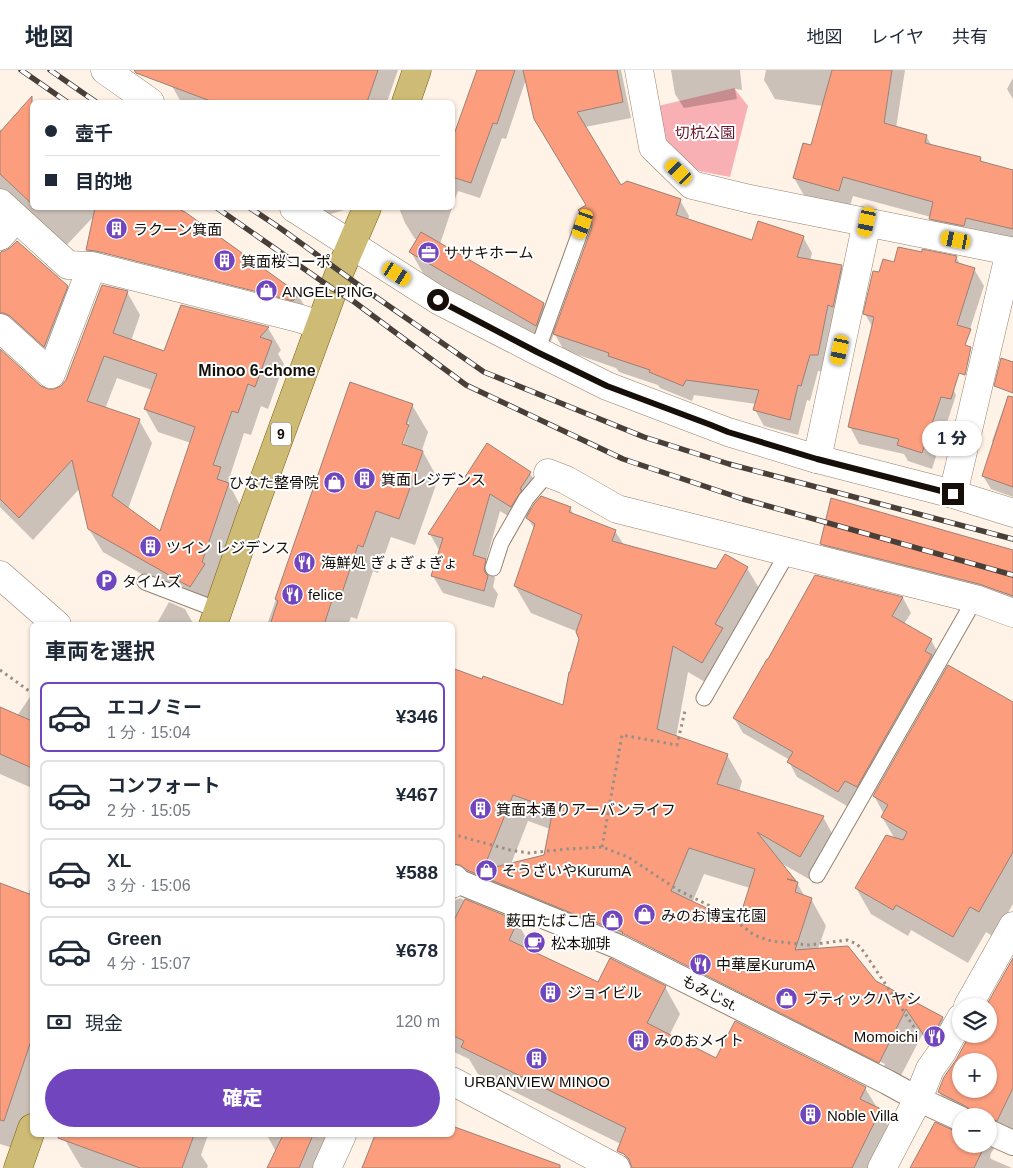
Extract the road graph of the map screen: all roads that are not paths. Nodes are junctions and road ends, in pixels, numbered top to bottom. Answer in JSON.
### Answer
{"nodes":[{"id":1,"x":105,"y":70,"type":"edge"},
{"id":2,"x":418,"y":70,"type":"edge"},
{"id":3,"x":639,"y":70,"type":"edge"},
{"id":4,"x":147,"y":100,"type":"edge"},
{"id":5,"x":407,"y":100,"type":"edge"},
{"id":6,"x":297,"y":210,"type":"edge"},
{"id":7,"x":366,"y":210,"type":"edge"},
{"id":8,"x":5,"y":219,"type":"edge"},
{"id":9,"x":867,"y":222,"type":"junction"},
{"id":10,"x":583,"y":224,"type":"dead end"},
{"id":11,"x":351,"y":244,"type":"junction"},
{"id":12,"x":92,"y":266,"type":"junction"},
{"id":13,"x":320,"y":325,"type":"junction"},
{"id":14,"x":0,"y":328,"type":"edge"},
{"id":15,"x":537,"y":352,"type":"junction"},
{"id":16,"x":817,"y":459,"type":"junction"},
{"id":17,"x":548,"y":473,"type":"joint"},
{"id":18,"x":953,"y":494,"type":"junction"},
{"id":19,"x":1013,"y":513,"type":"edge"},
{"id":20,"x":788,"y":552,"type":"junction"},
{"id":21,"x":493,"y":568,"type":"dead end"},
{"id":22,"x":0,"y":575,"type":"edge"},
{"id":23,"x":145,"y":582,"type":"dead end"},
{"id":24,"x":975,"y":599,"type":"junction"},
{"id":25,"x":1013,"y":613,"type":"edge"},
{"id":26,"x":216,"y":617,"type":"edge"},
{"id":27,"x":54,"y":622,"type":"edge"},
{"id":28,"x":704,"y":698,"type":"dead end"},
{"id":29,"x":817,"y":875,"type":"dead end"},
{"id":30,"x":455,"y":882,"type":"edge"},
{"id":31,"x":1013,"y":926,"type":"edge"},
{"id":32,"x":972,"y":998,"type":"edge"},
{"id":33,"x":952,"y":1034,"type":"edge"},
{"id":34,"x":455,"y":1083,"type":"edge"},
{"id":35,"x":918,"y":1099,"type":"junction"},
{"id":36,"x":952,"y":1115,"type":"edge"},
{"id":37,"x":30,"y":1134,"type":"edge"},
{"id":38,"x":997,"y":1136,"type":"edge"},
{"id":39,"x":341,"y":1137,"type":"edge"},
{"id":40,"x":1013,"y":1143,"type":"edge"},
{"id":41,"x":0,"y":1165,"type":"edge"},
{"id":42,"x":9,"y":1168,"type":"edge"},
{"id":43,"x":18,"y":1168,"type":"edge"},
{"id":44,"x":327,"y":1168,"type":"edge"},
{"id":45,"x":616,"y":1168,"type":"edge"},
{"id":46,"x":882,"y":1168,"type":"edge"}],
"edges":[{"from":1,"to":4,"type":"street"},
{"from":2,"to":5,"type":"main road"},
{"from":3,"to":9,"type":"street"},
{"from":6,"to":11,"type":"street"},
{"from":7,"to":11,"type":"main road","number":"9"},
{"from":8,"to":12,"type":"street"},
{"from":9,"to":16,"type":"street"},
{"from":9,"to":18,"type":"street"},
{"from":10,"to":15,"type":"lane"},
{"from":11,"to":13,"type":"main road","number":"9"},
{"from":11,"to":15,"type":"street"},
{"from":12,"to":13,"type":"street"},
{"from":12,"to":14,"type":"street"},
{"from":13,"to":26,"type":"main road","number":"9"},
{"from":15,"to":16,"type":"street"},
{"from":16,"to":18,"type":"street"},
{"from":17,"to":20,"type":"street"},
{"from":17,"to":21,"type":"lane"},
{"from":18,"to":19,"type":"street"},
{"from":20,"to":24,"type":"street"},
{"from":20,"to":28,"type":"lane"},
{"from":22,"to":27,"type":"street"},
{"from":23,"to":26,"type":"lane"},
{"from":24,"to":25,"type":"street"},
{"from":24,"to":29,"type":"lane"},
{"from":30,"to":35,"type":"street","name":"もみじst."},
{"from":31,"to":32,"type":"street"},
{"from":33,"to":35,"type":"street"},
{"from":34,"to":45,"type":"street"},
{"from":35,"to":36,"type":"street","name":"もみじst."},
{"from":35,"to":46,"type":"street"},
{"from":37,"to":43,"type":"main road"},
{"from":38,"to":40,"type":"street"},
{"from":39,"to":44,"type":"street"},
{"from":41,"to":42,"type":"main road"}]}
